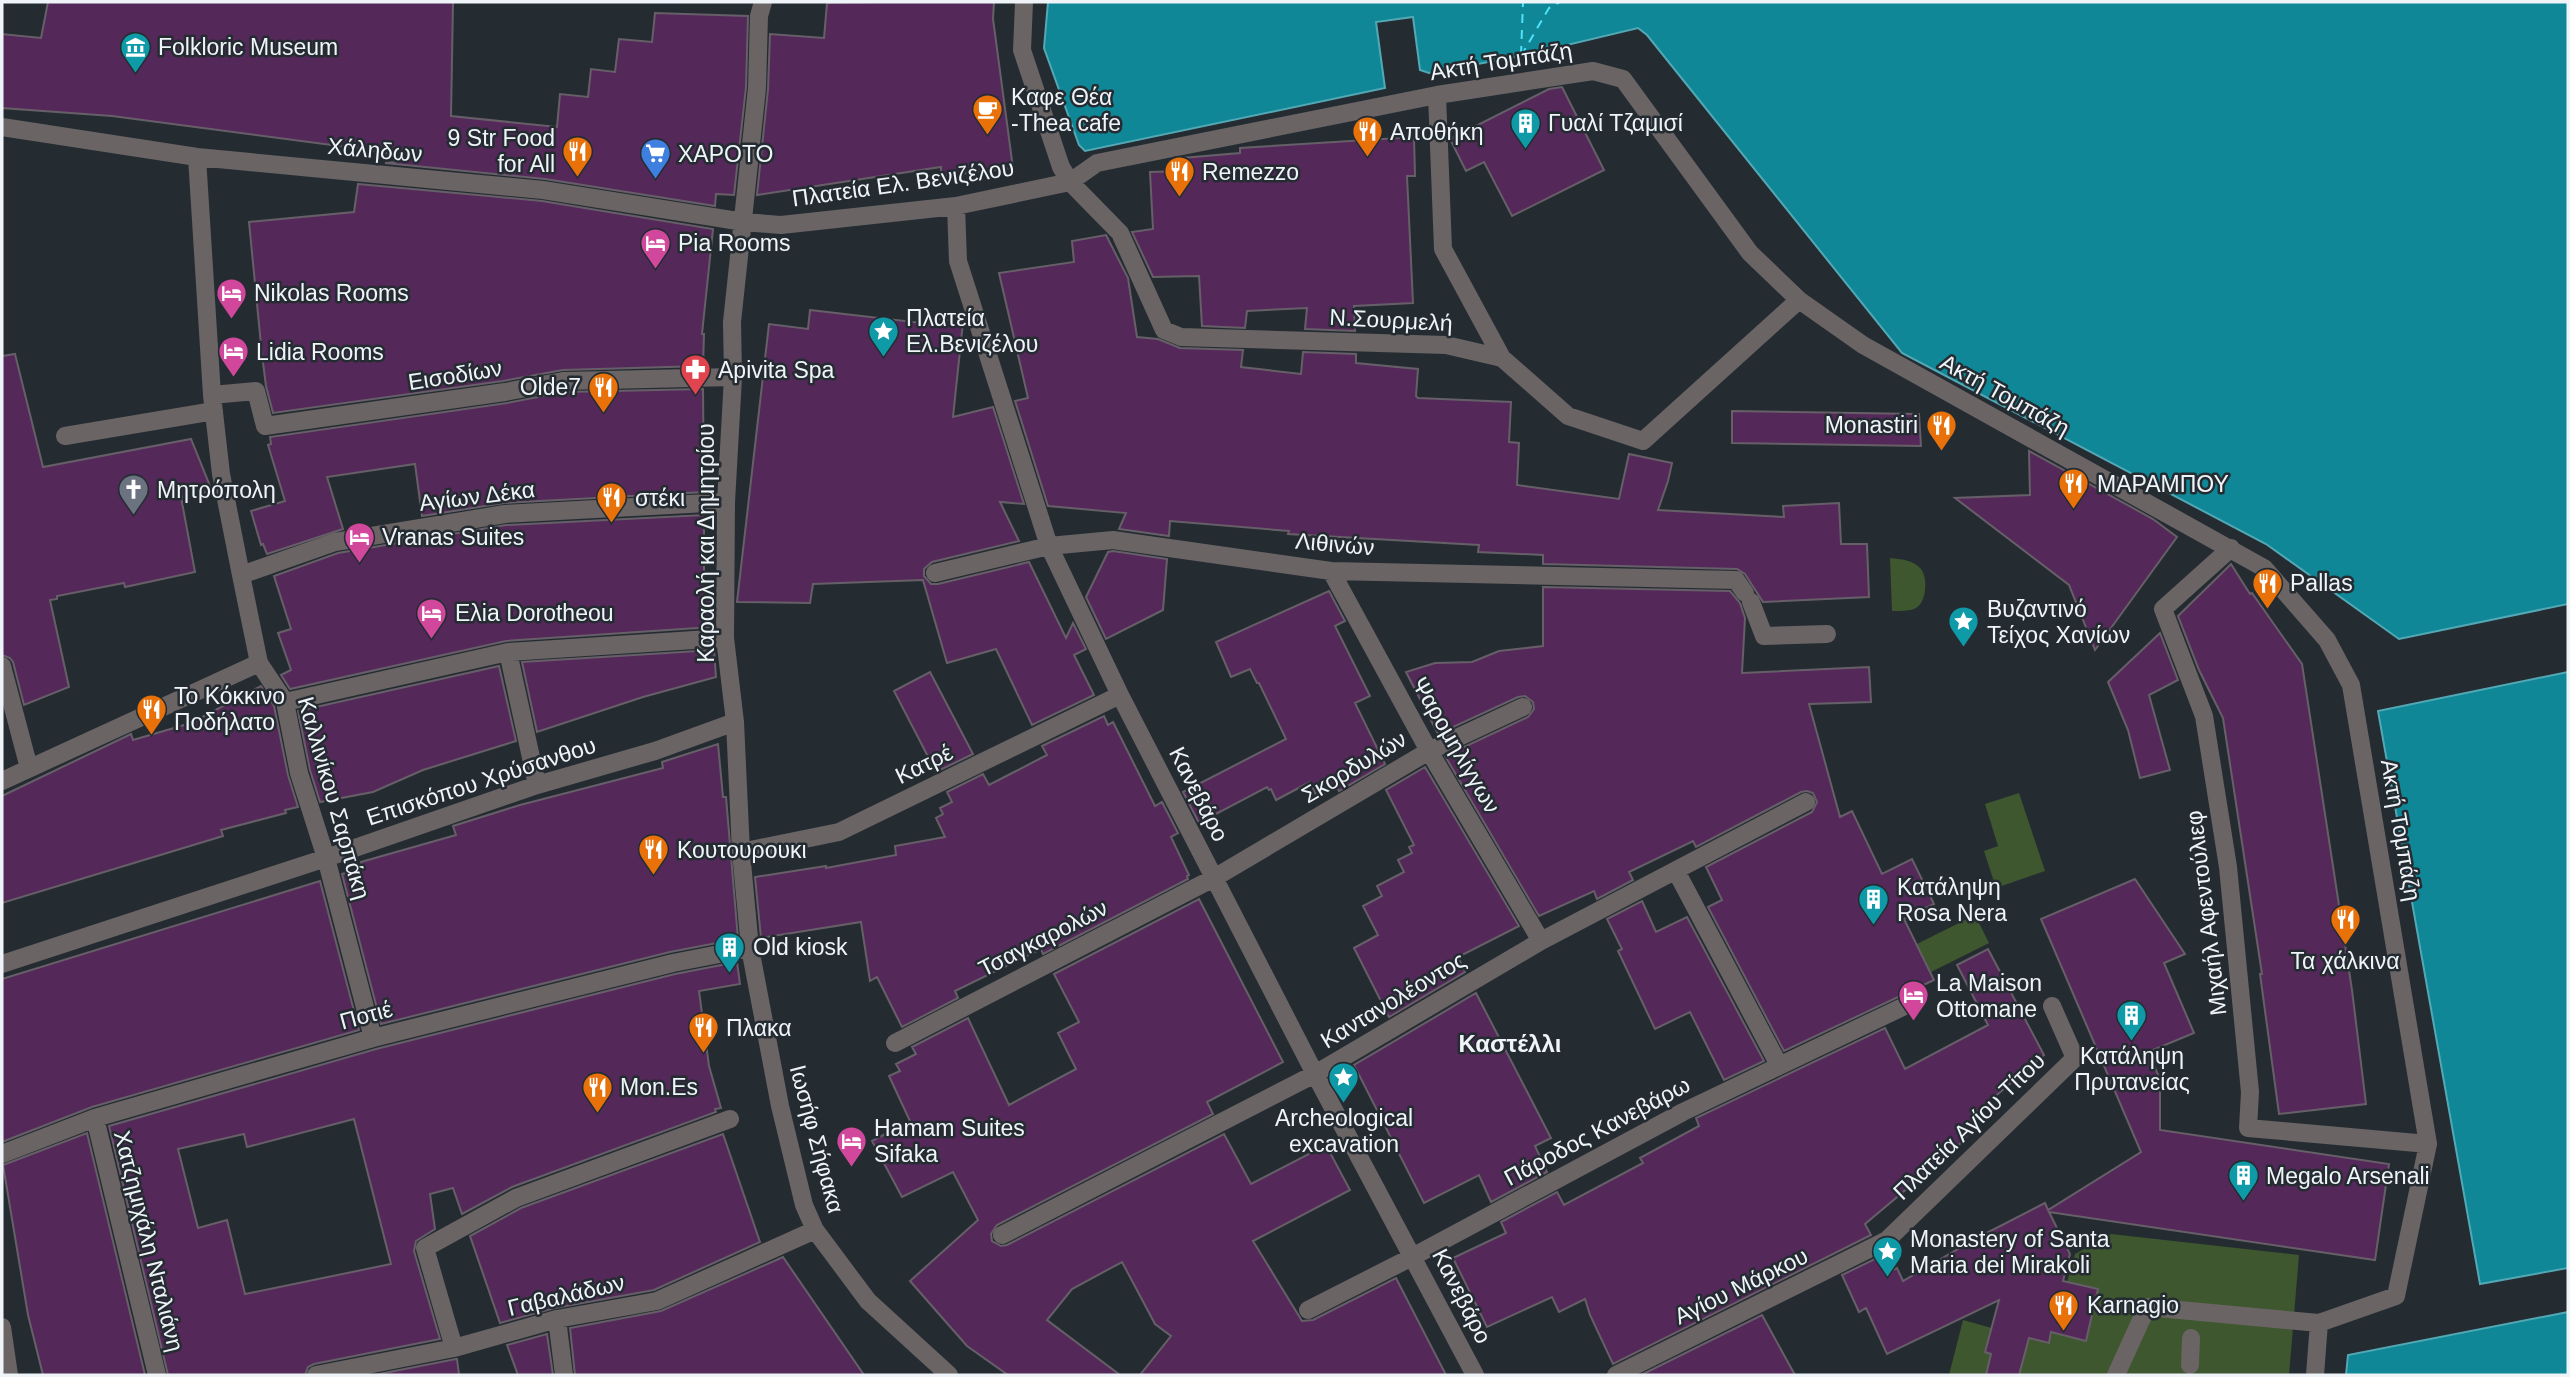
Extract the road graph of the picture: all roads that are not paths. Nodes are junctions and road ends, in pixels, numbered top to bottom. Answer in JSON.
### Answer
{"nodes":[{"id":1,"x":763,"y":2,"type":"edge"},
{"id":2,"x":1024,"y":2,"type":"edge"},
{"id":3,"x":1437,"y":95,"type":"junction"},
{"id":4,"x":2,"y":127,"type":"edge"},
{"id":5,"x":197,"y":157,"type":"junction"},
{"id":6,"x":1070,"y":182,"type":"junction"},
{"id":7,"x":956,"y":205,"type":"junction"},
{"id":8,"x":744,"y":222,"type":"junction"},
{"id":9,"x":1800,"y":300,"type":"junction"},
{"id":10,"x":1502,"y":358,"type":"junction"},
{"id":11,"x":733,"y":377,"type":"junction"},
{"id":12,"x":213,"y":403,"type":"junction"},
{"id":13,"x":65,"y":436,"type":"dead end"},
{"id":14,"x":726,"y":502,"type":"junction"},
{"id":15,"x":1049,"y":546,"type":"junction"},
{"id":16,"x":2231,"y":548,"type":"junction"},
{"id":17,"x":1331,"y":572,"type":"junction"},
{"id":18,"x":935,"y":573,"type":"dead end"},
{"id":19,"x":241,"y":575,"type":"junction"},
{"id":20,"x":1827,"y":634,"type":"dead end"},
{"id":21,"x":725,"y":638,"type":"junction"},
{"id":22,"x":508,"y":652,"type":"junction"},
{"id":23,"x":259,"y":663,"type":"junction"},
{"id":24,"x":2,"y":666,"type":"edge"},
{"id":25,"x":1121,"y":695,"type":"junction"},
{"id":26,"x":285,"y":702,"type":"junction"},
{"id":27,"x":1523,"y":707,"type":"dead end"},
{"id":28,"x":735,"y":722,"type":"junction"},
{"id":29,"x":1429,"y":751,"type":"junction"},
{"id":30,"x":29,"y":768,"type":"junction"},
{"id":31,"x":2,"y":781,"type":"edge"},
{"id":32,"x":537,"y":785,"type":"junction"},
{"id":33,"x":1807,"y":802,"type":"dead end"},
{"id":34,"x":741,"y":852,"type":"junction"},
{"id":35,"x":326,"y":858,"type":"junction"},
{"id":36,"x":1676,"y":871,"type":"junction"},
{"id":37,"x":1214,"y":878,"type":"junction"},
{"id":38,"x":1541,"y":941,"type":"junction"},
{"id":39,"x":750,"y":948,"type":"junction"},
{"id":40,"x":2,"y":964,"type":"edge"},
{"id":41,"x":1913,"y":1002,"type":"dead end"},
{"id":42,"x":2052,"y":1006,"type":"dead end"},
{"id":43,"x":373,"y":1038,"type":"junction"},
{"id":44,"x":895,"y":1043,"type":"dead end"},
{"id":45,"x":1779,"y":1065,"type":"junction"},
{"id":46,"x":1314,"y":1074,"type":"junction"},
{"id":47,"x":95,"y":1118,"type":"junction"},
{"id":48,"x":730,"y":1119,"type":"dead end"},
{"id":49,"x":2428,"y":1143,"type":"junction"},
{"id":50,"x":2,"y":1154,"type":"edge"},
{"id":51,"x":815,"y":1230,"type":"junction"},
{"id":52,"x":1002,"y":1235,"type":"dead end"},
{"id":53,"x":1887,"y":1240,"type":"joint"},
{"id":54,"x":1414,"y":1256,"type":"junction"},
{"id":55,"x":1308,"y":1310,"type":"dead end"},
{"id":56,"x":557,"y":1319,"type":"junction"},
{"id":57,"x":2319,"y":1323,"type":"junction"},
{"id":58,"x":2,"y":1327,"type":"edge"},
{"id":59,"x":2191,"y":1338,"type":"dead end"},
{"id":60,"x":454,"y":1348,"type":"junction"},
{"id":61,"x":2190,"y":1365,"type":"dead end"},
{"id":62,"x":9,"y":1375,"type":"edge"},
{"id":63,"x":157,"y":1375,"type":"edge"},
{"id":64,"x":316,"y":1375,"type":"edge"},
{"id":65,"x":564,"y":1375,"type":"edge"},
{"id":66,"x":949,"y":1375,"type":"edge"},
{"id":67,"x":1475,"y":1375,"type":"edge"},
{"id":68,"x":1616,"y":1375,"type":"edge"},
{"id":69,"x":2116,"y":1375,"type":"edge"},
{"id":70,"x":2315,"y":1375,"type":"edge"}],
"edges":[{"from":1,"to":8,"type":"street","name":"Καραολή και Δημητρίου"},
{"from":2,"to":6,"type":"street"},
{"from":3,"to":6,"type":"street","name":"Ακτή Τομπάζη"},
{"from":3,"to":9,"type":"street","name":"Ακτή Τομπάζη"},
{"from":3,"to":10,"type":"street"},
{"from":4,"to":5,"type":"street","name":"Χάληδων"},
{"from":5,"to":8,"type":"street","name":"Χάληδων"},
{"from":5,"to":12,"type":"street","name":"Καλλινίκου Σαρπάκη"},
{"from":6,"to":7,"type":"street","name":"Πλατεία Ελ. Βενιζέλου"},
{"from":6,"to":10,"type":"street","name":"Ν.Σουρμελή"},
{"from":7,"to":8,"type":"street","name":"Πλατεία Ελ. Βενιζέλου"},
{"from":7,"to":15,"type":"street","name":"Κανεβάρο"},
{"from":8,"to":11,"type":"street","name":"Καραολή και Δημητρίου"},
{"from":9,"to":10,"type":"street","name":"Ν.Σουρμελή"},
{"from":9,"to":16,"type":"street","name":"Ακτή Τομπάζη"},
{"from":11,"to":12,"type":"street","name":"Εισοδίων"},
{"from":11,"to":14,"type":"street","name":"Καραολή και Δημητρίου"},
{"from":12,"to":13,"type":"street"},
{"from":12,"to":19,"type":"street","name":"Καλλινίκου Σαρπάκη"},
{"from":14,"to":19,"type":"street","name":"Αγίων Δέκα"},
{"from":14,"to":21,"type":"street","name":"Καραολή και Δημητρίου"},
{"from":15,"to":17,"type":"street","name":"Λιθινών"},
{"from":15,"to":18,"type":"street","name":"Λιθινών"},
{"from":15,"to":25,"type":"street","name":"Κανεβάρο"},
{"from":16,"to":49,"type":"street","name":"Ακτή Τομπάζη"},
{"from":16,"to":49,"type":"street","name":"Μιχαήλ Αφεντούλιεφ"},
{"from":17,"to":20,"type":"street","name":"Λιθινών"},
{"from":17,"to":29,"type":"street","name":"Ψαρομηλίγγων"},
{"from":19,"to":23,"type":"street","name":"Καλλινίκου Σαρπάκη"},
{"from":21,"to":22,"type":"street"},
{"from":21,"to":28,"type":"street","name":"Καραολή και Δημητρίου"},
{"from":22,"to":26,"type":"street"},
{"from":22,"to":32,"type":"street"},
{"from":23,"to":26,"type":"street","name":"Καλλινίκου Σαρπάκη"},
{"from":23,"to":30,"type":"street"},
{"from":24,"to":30,"type":"street"},
{"from":25,"to":34,"type":"street","name":"Κατρέ"},
{"from":25,"to":37,"type":"street","name":"Κανεβάρο"},
{"from":26,"to":35,"type":"street","name":"Καλλινίκου Σαρπάκη"},
{"from":27,"to":29,"type":"street","name":"Σκορδυλών"},
{"from":28,"to":32,"type":"street","name":"Επισκόπου Χρύσανθου"},
{"from":28,"to":34,"type":"street","name":"Καραολή και Δημητρίου"},
{"from":29,"to":37,"type":"street","name":"Σκορδυλών"},
{"from":29,"to":38,"type":"street","name":"Ψαρομηλίγγων"},
{"from":30,"to":31,"type":"street"},
{"from":32,"to":35,"type":"street","name":"Επισκόπου Χρύσανθου"},
{"from":33,"to":36,"type":"street","name":"Καντανολέοντος"},
{"from":34,"to":39,"type":"street","name":"Καραολή και Δημητρίου"},
{"from":35,"to":40,"type":"street","name":"Επισκόπου Χρύσανθου"},
{"from":35,"to":43,"type":"street","name":"Καλλινίκου Σαρπάκη"},
{"from":36,"to":38,"type":"street","name":"Καντανολέοντος"},
{"from":36,"to":45,"type":"street"},
{"from":37,"to":44,"type":"street","name":"Τσαγκαρολών"},
{"from":37,"to":46,"type":"street","name":"Κανεβάρο"},
{"from":38,"to":46,"type":"street","name":"Καντανολέοντος"},
{"from":39,"to":43,"type":"street","name":"Ποτιέ"},
{"from":39,"to":51,"type":"street","name":"Ιωσήφ Σήφακα"},
{"from":41,"to":45,"type":"street","name":"Πάροδος Κανεβάρω"},
{"from":42,"to":53,"type":"street","name":"Πλατεία Αγίου Τίτου"},
{"from":43,"to":47,"type":"street","name":"Ποτιέ"},
{"from":45,"to":54,"type":"street","name":"Πάροδος Κανεβάρω"},
{"from":46,"to":52,"type":"street","name":"Καντανολέοντος"},
{"from":46,"to":54,"type":"street","name":"Κανεβάρο"},
{"from":47,"to":50,"type":"street","name":"Ποτιέ"},
{"from":47,"to":63,"type":"street","name":"Χατζημιχάλη Νταλιάνη"},
{"from":48,"to":60,"type":"street"},
{"from":49,"to":57,"type":"street","name":"Ακτή Τομπάζη"},
{"from":51,"to":56,"type":"street","name":"Γαβαλάδων"},
{"from":51,"to":66,"type":"street","name":"Ιωσήφ Σήφακα"},
{"from":53,"to":68,"type":"street","name":"Αγίου Μάρκου"},
{"from":54,"to":55,"type":"street","name":"Πάροδος Κανεβάρω"},
{"from":54,"to":67,"type":"street","name":"Κανεβάρο"},
{"from":56,"to":60,"type":"street","name":"Γαβαλάδων"},
{"from":56,"to":65,"type":"street"},
{"from":57,"to":69,"type":"street"},
{"from":57,"to":70,"type":"street"},
{"from":58,"to":62,"type":"street"},
{"from":59,"to":61,"type":"street"},
{"from":60,"to":64,"type":"street","name":"Γαβαλάδων"}]}
